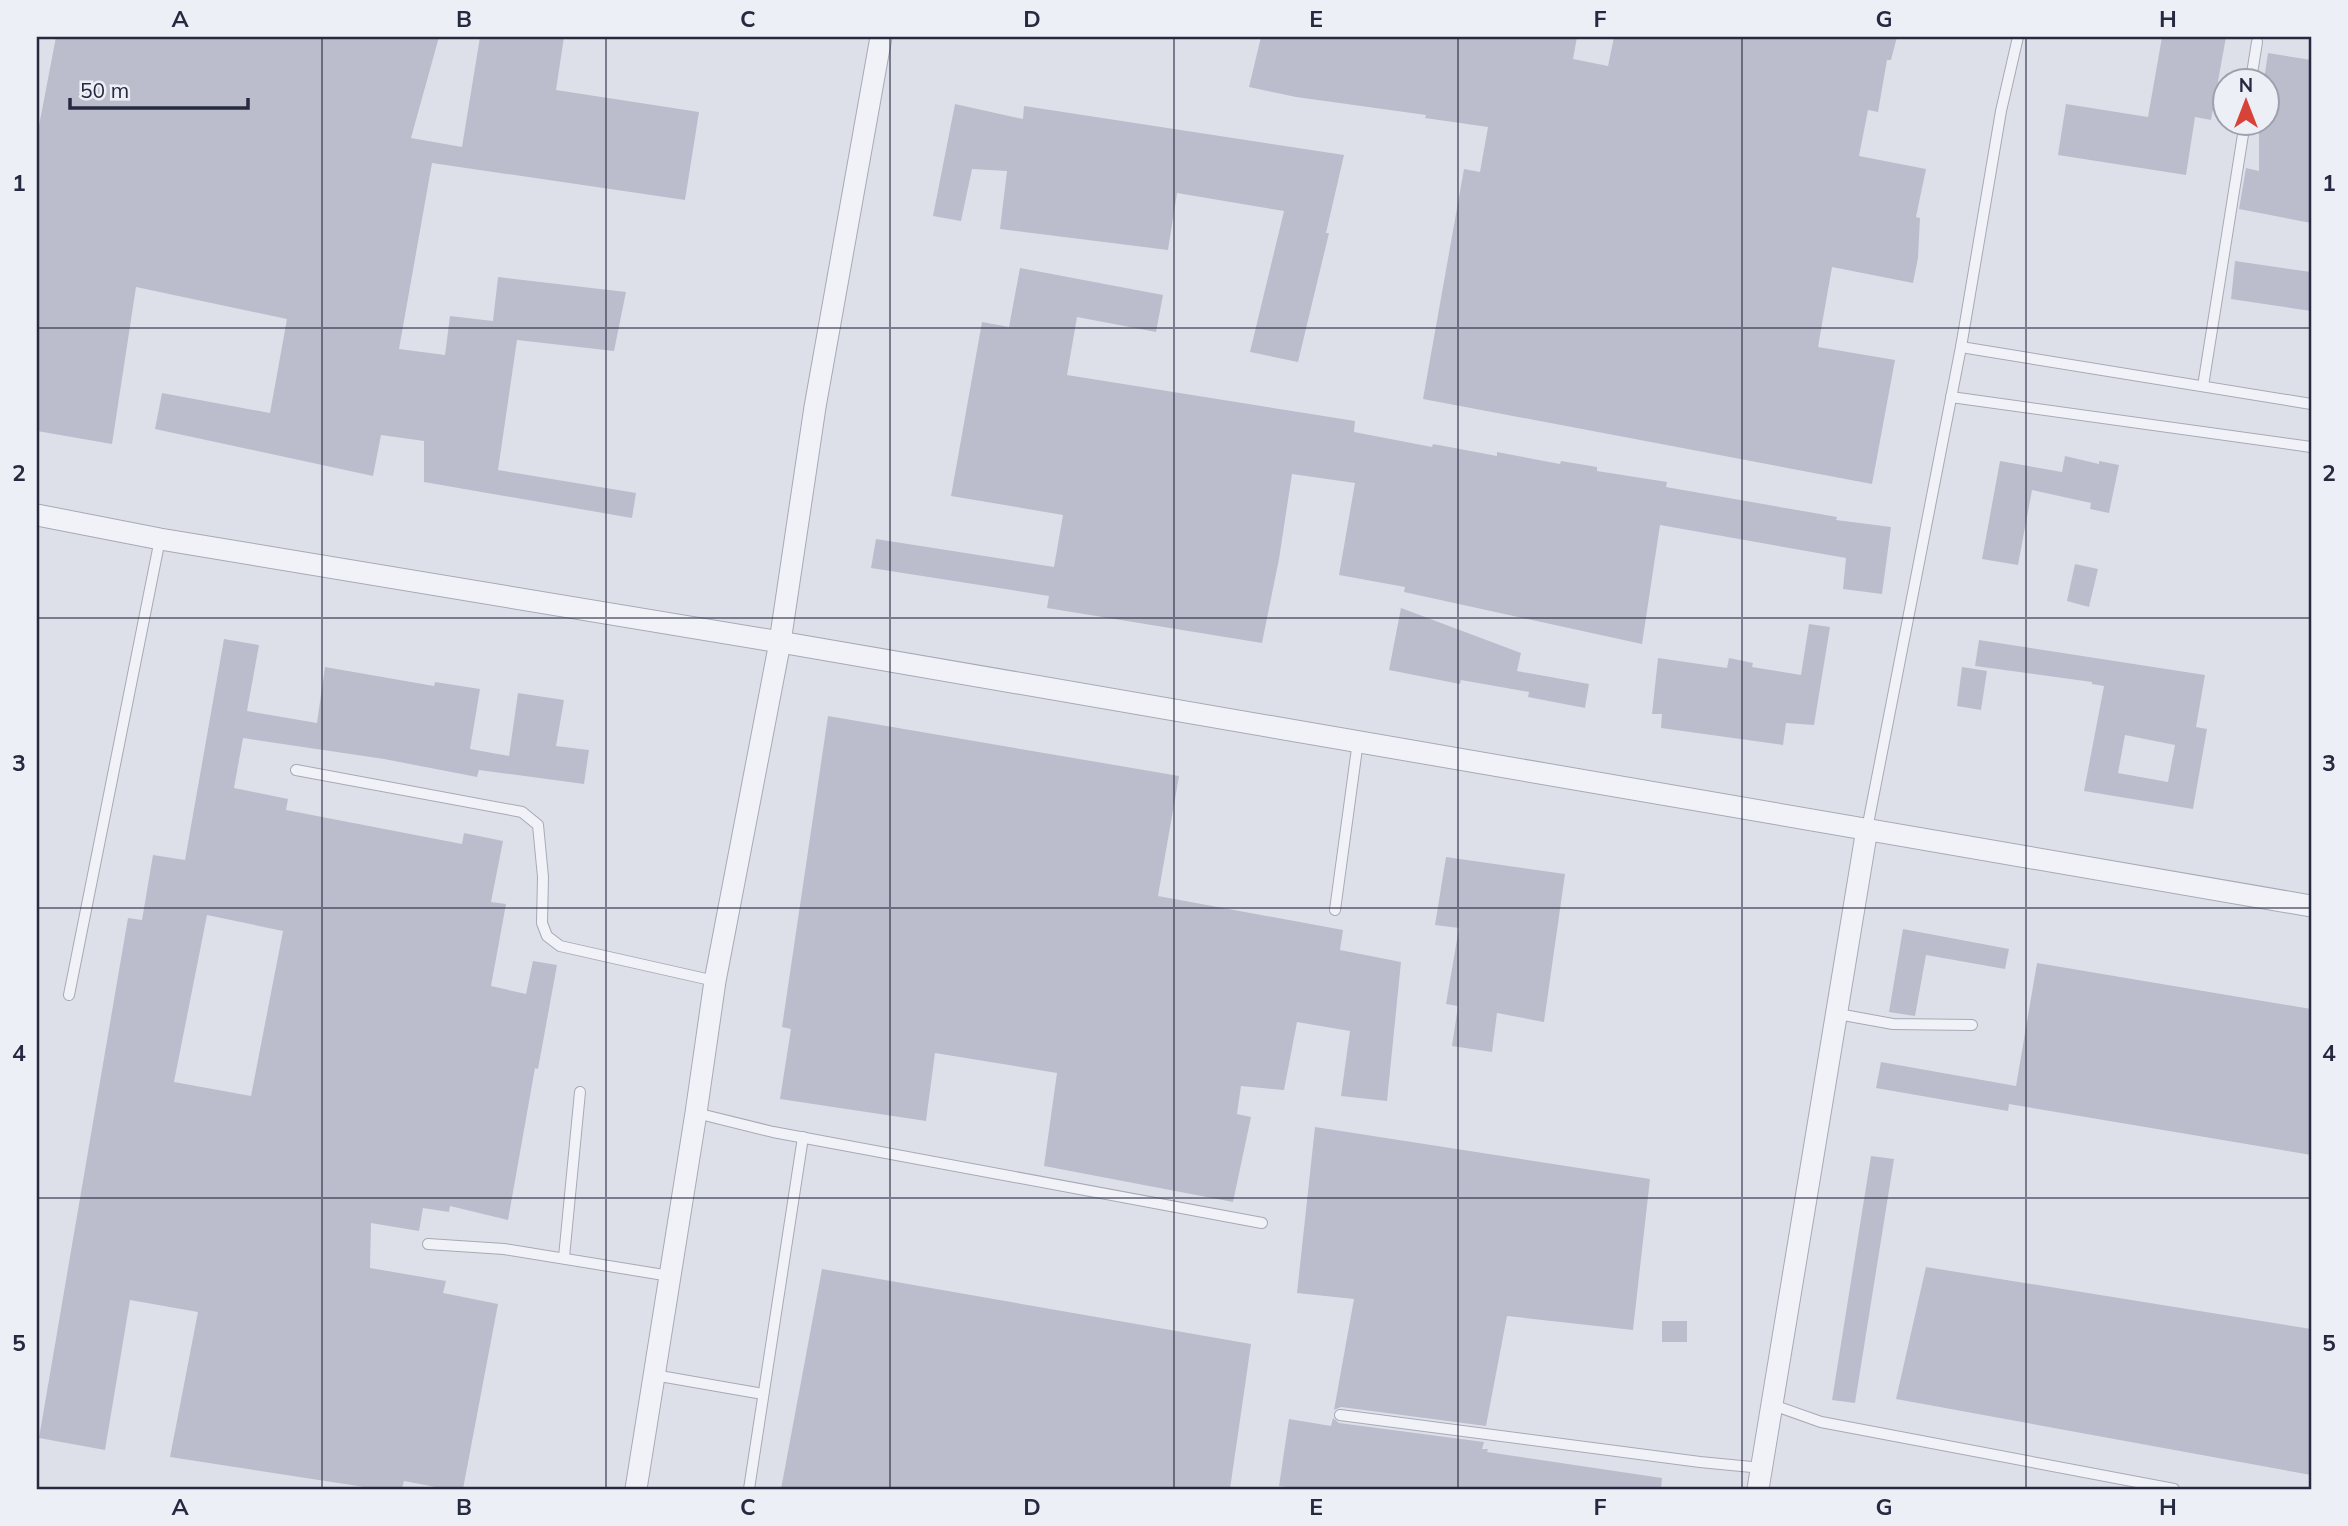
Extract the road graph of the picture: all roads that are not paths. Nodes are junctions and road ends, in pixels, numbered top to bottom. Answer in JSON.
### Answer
{"nodes":[{"id":1,"x":881,"y":37,"type":"edge"},
{"id":2,"x":2018,"y":37,"type":"edge"},
{"id":3,"x":2258,"y":41,"type":"dead end"},
{"id":4,"x":2254,"y":66,"type":"edge"},
{"id":5,"x":2243,"y":136,"type":"edge"},
{"id":6,"x":1961,"y":347,"type":"junction"},
{"id":7,"x":2203,"y":386,"type":"junction"},
{"id":8,"x":1951,"y":397,"type":"junction"},
{"id":9,"x":2311,"y":404,"type":"edge"},
{"id":10,"x":2311,"y":447,"type":"edge"},
{"id":11,"x":37,"y":515,"type":"edge"},
{"id":12,"x":160,"y":539,"type":"junction"},
{"id":13,"x":780,"y":642,"type":"junction"},
{"id":14,"x":1358,"y":741,"type":"junction"},
{"id":15,"x":296,"y":770,"type":"dead end"},
{"id":16,"x":1867,"y":830,"type":"junction"},
{"id":17,"x":2311,"y":906,"type":"edge"},
{"id":18,"x":1335,"y":910,"type":"dead end"},
{"id":19,"x":715,"y":981,"type":"junction"},
{"id":20,"x":69,"y":995,"type":"dead end"},
{"id":21,"x":1838,"y":1014,"type":"junction"},
{"id":22,"x":1972,"y":1025,"type":"dead end"},
{"id":23,"x":580,"y":1093,"type":"dead end"},
{"id":24,"x":696,"y":1113,"type":"junction"},
{"id":25,"x":803,"y":1137,"type":"junction"},
{"id":26,"x":1262,"y":1223,"type":"dead end"},
{"id":27,"x":428,"y":1244,"type":"dead end"},
{"id":28,"x":564,"y":1257,"type":"junction"},
{"id":29,"x":670,"y":1276,"type":"junction"},
{"id":30,"x":654,"y":1375,"type":"junction"},
{"id":31,"x":763,"y":1394,"type":"junction"},
{"id":32,"x":1773,"y":1405,"type":"junction"},
{"id":33,"x":1340,"y":1415,"type":"dead end"},
{"id":34,"x":1762,"y":1468,"type":"junction"},
{"id":35,"x":636,"y":1489,"type":"edge"},
{"id":36,"x":749,"y":1489,"type":"edge"},
{"id":37,"x":1758,"y":1489,"type":"edge"},
{"id":38,"x":2174,"y":1489,"type":"edge"}],
"edges":[{"from":1,"to":13,"type":"street"},
{"from":2,"to":6,"type":"lane"},
{"from":3,"to":4,"type":"lane"},
{"from":5,"to":7,"type":"lane"},
{"from":6,"to":7,"type":"lane"},
{"from":6,"to":8,"type":"lane"},
{"from":7,"to":9,"type":"lane"},
{"from":8,"to":10,"type":"lane"},
{"from":8,"to":16,"type":"lane"},
{"from":11,"to":12,"type":"street"},
{"from":12,"to":13,"type":"street"},
{"from":12,"to":20,"type":"lane"},
{"from":13,"to":14,"type":"street"},
{"from":13,"to":19,"type":"street"},
{"from":14,"to":16,"type":"street"},
{"from":14,"to":18,"type":"lane"},
{"from":15,"to":19,"type":"lane"},
{"from":16,"to":17,"type":"street"},
{"from":16,"to":21,"type":"street"},
{"from":19,"to":24,"type":"street"},
{"from":21,"to":22,"type":"lane"},
{"from":21,"to":32,"type":"street"},
{"from":23,"to":28,"type":"lane"},
{"from":24,"to":25,"type":"lane"},
{"from":24,"to":29,"type":"street"},
{"from":25,"to":26,"type":"lane"},
{"from":25,"to":31,"type":"lane"},
{"from":27,"to":28,"type":"lane"},
{"from":28,"to":29,"type":"lane"},
{"from":29,"to":30,"type":"street"},
{"from":30,"to":31,"type":"lane"},
{"from":30,"to":35,"type":"street"},
{"from":31,"to":36,"type":"lane"},
{"from":32,"to":34,"type":"street"},
{"from":32,"to":38,"type":"lane"},
{"from":33,"to":34,"type":"lane"},
{"from":34,"to":37,"type":"street"}]}
